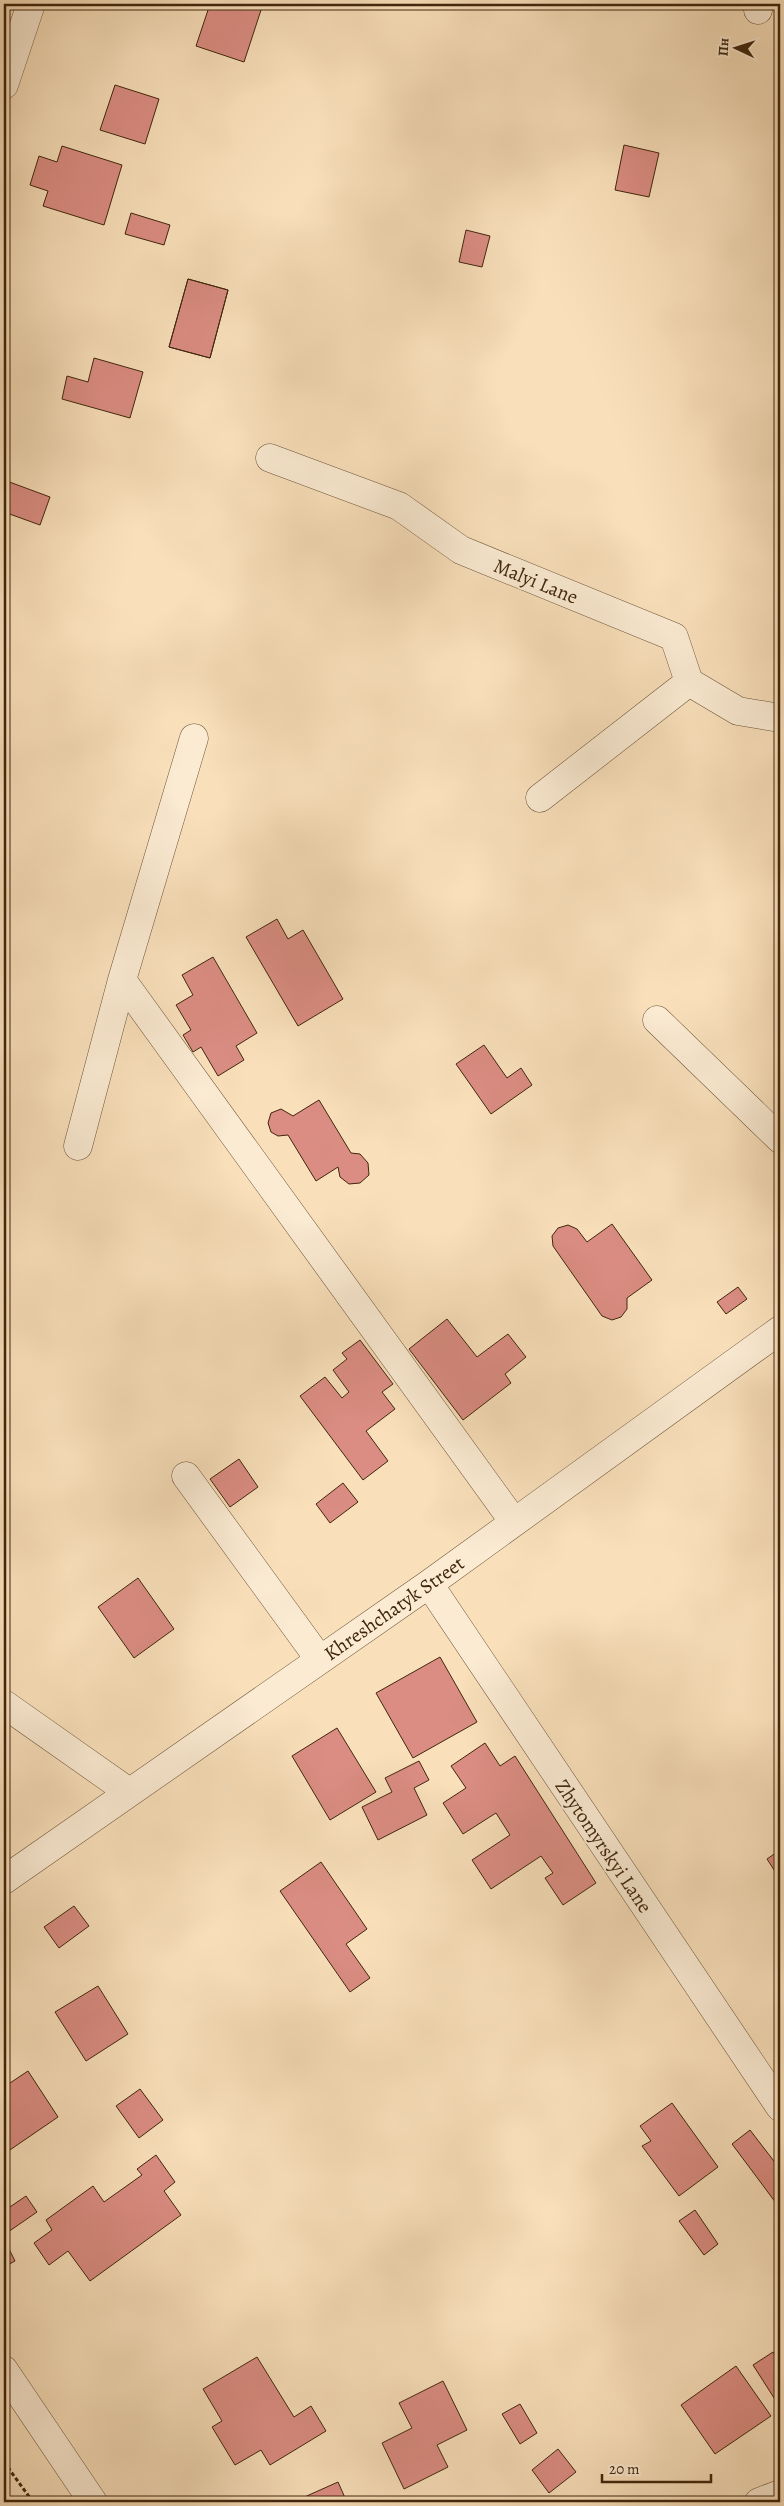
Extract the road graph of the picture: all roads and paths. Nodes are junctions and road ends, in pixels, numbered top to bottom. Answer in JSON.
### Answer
{"nodes":[{"id":1,"x":31,"y":4,"type":"edge"},
{"id":2,"x":4,"y":85,"type":"edge"},
{"id":3,"x":270,"y":458,"type":"dead end"},
{"id":4,"x":689,"y":682,"type":"junction"},
{"id":5,"x":780,"y":718,"type":"edge"},
{"id":6,"x":194,"y":738,"type":"dead end"},
{"id":7,"x":540,"y":798,"type":"dead end"},
{"id":8,"x":122,"y":980,"type":"junction"},
{"id":9,"x":657,"y":1020,"type":"dead end"},
{"id":10,"x":780,"y":1139,"type":"edge"},
{"id":11,"x":78,"y":1146,"type":"dead end"},
{"id":12,"x":780,"y":1330,"type":"edge"},
{"id":13,"x":186,"y":1476,"type":"dead end"},
{"id":14,"x":514,"y":1522,"type":"junction"},
{"id":15,"x":429,"y":1584,"type":"junction"},
{"id":16,"x":320,"y":1660,"type":"junction"},
{"id":17,"x":4,"y":1704,"type":"edge"},
{"id":18,"x":129,"y":1792,"type":"junction"},
{"id":19,"x":4,"y":1880,"type":"edge"},
{"id":20,"x":780,"y":2108,"type":"edge"},
{"id":21,"x":4,"y":2370,"type":"edge"},
{"id":22,"x":4,"y":2462,"type":"edge"},
{"id":23,"x":780,"y":2494,"type":"edge"},
{"id":24,"x":33,"y":2502,"type":"edge"},
{"id":25,"x":94,"y":2502,"type":"edge"},
{"id":26,"x":759,"y":2502,"type":"edge"}],
"edges":[{"from":1,"to":2,"type":"street"},
{"from":3,"to":4,"type":"street","name":"Malyi Lane"},
{"from":4,"to":5,"type":"street"},
{"from":4,"to":7,"type":"street"},
{"from":6,"to":8,"type":"street"},
{"from":8,"to":11,"type":"street"},
{"from":8,"to":14,"type":"street"},
{"from":9,"to":10,"type":"street"},
{"from":12,"to":14,"type":"street","name":"Khreshchatyk Street"},
{"from":13,"to":16,"type":"street"},
{"from":14,"to":15,"type":"street","name":"Khreshchatyk Street"},
{"from":15,"to":16,"type":"street","name":"Khreshchatyk Street"},
{"from":15,"to":20,"type":"street","name":"Zhytomyrskyi Lane"},
{"from":16,"to":18,"type":"street","name":"Khreshchatyk Street"},
{"from":17,"to":18,"type":"street"},
{"from":18,"to":19,"type":"street","name":"Khreshchatyk Street"},
{"from":21,"to":25,"type":"street"},
{"from":22,"to":24,"type":"path"},
{"from":23,"to":26,"type":"street"}]}
